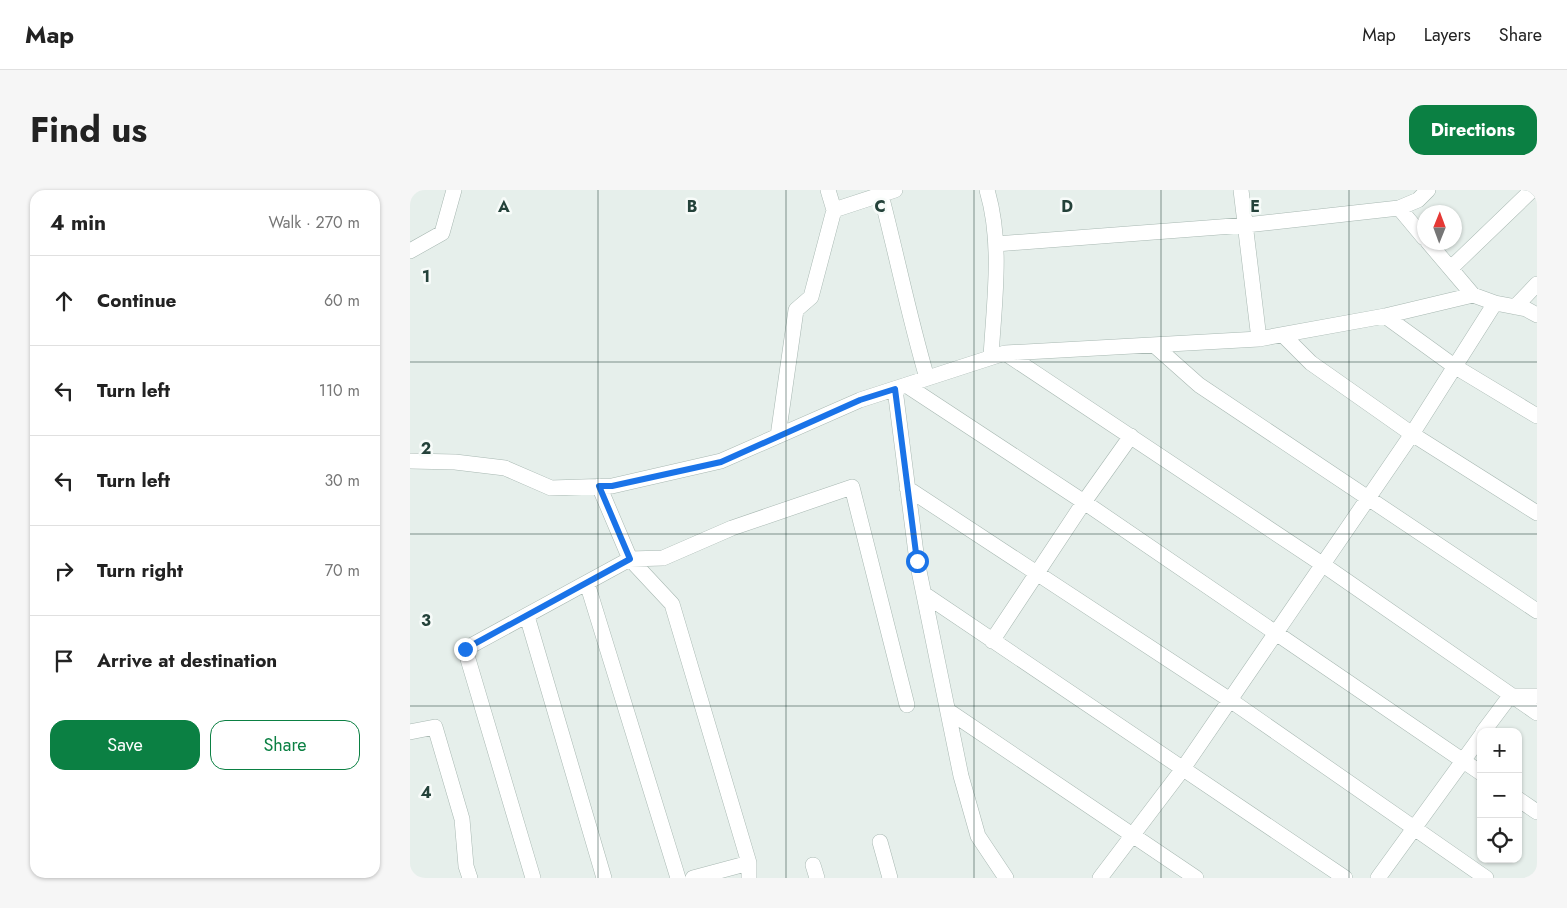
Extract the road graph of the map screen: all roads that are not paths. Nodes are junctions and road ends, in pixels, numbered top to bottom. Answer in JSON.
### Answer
{"nodes":[{"id":1,"x":454,"y":190,"type":"edge"},
{"id":2,"x":828,"y":190,"type":"edge"},
{"id":3,"x":987,"y":190,"type":"edge"},
{"id":4,"x":1241,"y":190,"type":"edge"},
{"id":5,"x":1428,"y":190,"type":"edge"},
{"id":6,"x":1532,"y":190,"type":"edge"},
{"id":7,"x":888,"y":192,"type":"edge"},
{"id":8,"x":1399,"y":208,"type":"junction"},
{"id":9,"x":834,"y":210,"type":"junction"},
{"id":10,"x":1246,"y":225,"type":"junction"},
{"id":11,"x":1417,"y":230,"type":"edge"},
{"id":12,"x":996,"y":244,"type":"junction"},
{"id":13,"x":1435,"y":250,"type":"edge"},
{"id":14,"x":410,"y":251,"type":"edge"},
{"id":15,"x":1451,"y":268,"type":"junction"},
{"id":16,"x":1537,"y":284,"type":"edge"},
{"id":17,"x":1474,"y":295,"type":"junction"},
{"id":18,"x":1495,"y":303,"type":"junction"},
{"id":19,"x":1515,"y":307,"type":"junction"},
{"id":20,"x":1537,"y":315,"type":"edge"},
{"id":21,"x":1385,"y":316,"type":"junction"},
{"id":22,"x":1284,"y":335,"type":"junction"},
{"id":23,"x":1260,"y":340,"type":"junction"},
{"id":24,"x":1154,"y":345,"type":"junction"},
{"id":25,"x":998,"y":355,"type":"junction"},
{"id":26,"x":1454,"y":366,"type":"junction"},
{"id":27,"x":927,"y":378,"type":"junction"},
{"id":28,"x":900,"y":387,"type":"junction"},
{"id":29,"x":1537,"y":416,"type":"edge"},
{"id":30,"x":1412,"y":434,"type":"junction"},
{"id":31,"x":778,"y":436,"type":"junction"},
{"id":32,"x":1131,"y":436,"type":"junction"},
{"id":33,"x":410,"y":461,"type":"edge"},
{"id":34,"x":599,"y":486,"type":"junction"},
{"id":35,"x":907,"y":488,"type":"junction"},
{"id":36,"x":1368,"y":497,"type":"junction"},
{"id":37,"x":1084,"y":502,"type":"junction"},
{"id":38,"x":1537,"y":513,"type":"edge"},
{"id":39,"x":630,"y":559,"type":"junction"},
{"id":40,"x":1322,"y":564,"type":"junction"},
{"id":41,"x":1038,"y":573,"type":"junction"},
{"id":42,"x":587,"y":583,"type":"junction"},
{"id":43,"x":924,"y":594,"type":"junction"},
{"id":44,"x":1537,"y":611,"type":"edge"},
{"id":45,"x":526,"y":616,"type":"junction"},
{"id":46,"x":1275,"y":634,"type":"junction"},
{"id":47,"x":992,"y":641,"type":"junction"},
{"id":48,"x":1510,"y":696,"type":"junction"},
{"id":49,"x":1537,"y":696,"type":"edge"},
{"id":50,"x":1230,"y":700,"type":"junction"},
{"id":51,"x":907,"y":705,"type":"dead end"},
{"id":52,"x":950,"y":712,"type":"junction"},
{"id":53,"x":1537,"y":713,"type":"edge"},
{"id":54,"x":1487,"y":728,"type":"edge"},
{"id":55,"x":410,"y":732,"type":"edge"},
{"id":56,"x":1477,"y":741,"type":"edge"},
{"id":57,"x":1463,"y":760,"type":"junction"},
{"id":58,"x":1182,"y":770,"type":"junction"},
{"id":59,"x":1477,"y":770,"type":"edge"},
{"id":60,"x":1522,"y":802,"type":"edge"},
{"id":61,"x":1537,"y":812,"type":"edge"},
{"id":62,"x":1414,"y":828,"type":"junction"},
{"id":63,"x":1133,"y":835,"type":"junction"},
{"id":64,"x":880,"y":842,"type":"dead end"},
{"id":65,"x":749,"y":863,"type":"junction"},
{"id":66,"x":470,"y":878,"type":"edge"},
{"id":67,"x":533,"y":878,"type":"edge"},
{"id":68,"x":604,"y":878,"type":"edge"},
{"id":69,"x":678,"y":878,"type":"edge"},
{"id":70,"x":693,"y":878,"type":"edge"},
{"id":71,"x":749,"y":878,"type":"edge"},
{"id":72,"x":890,"y":878,"type":"edge"},
{"id":73,"x":1006,"y":878,"type":"edge"},
{"id":74,"x":1100,"y":878,"type":"edge"},
{"id":75,"x":1196,"y":878,"type":"edge"},
{"id":76,"x":1345,"y":878,"type":"edge"},
{"id":77,"x":1378,"y":878,"type":"edge"},
{"id":78,"x":1486,"y":878,"type":"edge"}],
"edges":[{"from":1,"to":14,"type":"street"},
{"from":2,"to":9,"type":"street"},
{"from":3,"to":12,"type":"street"},
{"from":4,"to":10,"type":"street"},
{"from":5,"to":8,"type":"street"},
{"from":6,"to":15,"type":"street"},
{"from":7,"to":9,"type":"street"},
{"from":7,"to":27,"type":"street"},
{"from":8,"to":10,"type":"street"},
{"from":8,"to":11,"type":"street"},
{"from":9,"to":31,"type":"street"},
{"from":10,"to":12,"type":"street"},
{"from":10,"to":23,"type":"street"},
{"from":12,"to":25,"type":"street"},
{"from":13,"to":15,"type":"street"},
{"from":15,"to":17,"type":"street"},
{"from":16,"to":19,"type":"street"},
{"from":17,"to":18,"type":"street"},
{"from":17,"to":21,"type":"street"},
{"from":18,"to":19,"type":"street"},
{"from":18,"to":26,"type":"street"},
{"from":19,"to":20,"type":"street"},
{"from":21,"to":22,"type":"street"},
{"from":21,"to":26,"type":"street"},
{"from":22,"to":23,"type":"street"},
{"from":22,"to":30,"type":"street"},
{"from":23,"to":24,"type":"street"},
{"from":24,"to":25,"type":"street"},
{"from":24,"to":36,"type":"street"},
{"from":25,"to":27,"type":"street"},
{"from":25,"to":32,"type":"street"},
{"from":26,"to":29,"type":"street"},
{"from":26,"to":30,"type":"street"},
{"from":27,"to":28,"type":"street"},
{"from":28,"to":31,"type":"street"},
{"from":28,"to":35,"type":"street"},
{"from":28,"to":37,"type":"street"},
{"from":30,"to":36,"type":"street"},
{"from":30,"to":38,"type":"street"},
{"from":31,"to":34,"type":"street"},
{"from":32,"to":37,"type":"street"},
{"from":32,"to":40,"type":"street"},
{"from":33,"to":34,"type":"street"},
{"from":34,"to":39,"type":"street"},
{"from":35,"to":41,"type":"street"},
{"from":35,"to":43,"type":"street"},
{"from":36,"to":40,"type":"street"},
{"from":36,"to":44,"type":"street"},
{"from":37,"to":41,"type":"street"},
{"from":37,"to":46,"type":"street"},
{"from":39,"to":42,"type":"street"},
{"from":39,"to":51,"type":"street"},
{"from":39,"to":65,"type":"street"},
{"from":40,"to":46,"type":"street"},
{"from":40,"to":48,"type":"street"},
{"from":41,"to":47,"type":"street"},
{"from":41,"to":50,"type":"street"},
{"from":42,"to":45,"type":"street"},
{"from":42,"to":69,"type":"street"},
{"from":43,"to":47,"type":"street"},
{"from":43,"to":52,"type":"street"},
{"from":45,"to":67,"type":"street"},
{"from":45,"to":68,"type":"street"},
{"from":46,"to":50,"type":"street"},
{"from":46,"to":57,"type":"street"},
{"from":47,"to":58,"type":"street"},
{"from":48,"to":49,"type":"street"},
{"from":48,"to":53,"type":"street"},
{"from":48,"to":54,"type":"street"},
{"from":50,"to":58,"type":"street"},
{"from":50,"to":62,"type":"street"},
{"from":52,"to":63,"type":"street"},
{"from":52,"to":73,"type":"street"},
{"from":55,"to":66,"type":"street"},
{"from":56,"to":57,"type":"street"},
{"from":57,"to":59,"type":"street"},
{"from":57,"to":62,"type":"street"},
{"from":58,"to":63,"type":"street"},
{"from":58,"to":76,"type":"street"},
{"from":60,"to":61,"type":"street"},
{"from":62,"to":77,"type":"street"},
{"from":62,"to":78,"type":"street"},
{"from":63,"to":74,"type":"street"},
{"from":63,"to":75,"type":"street"},
{"from":64,"to":72,"type":"street"},
{"from":65,"to":70,"type":"street"},
{"from":65,"to":71,"type":"street"}]}
